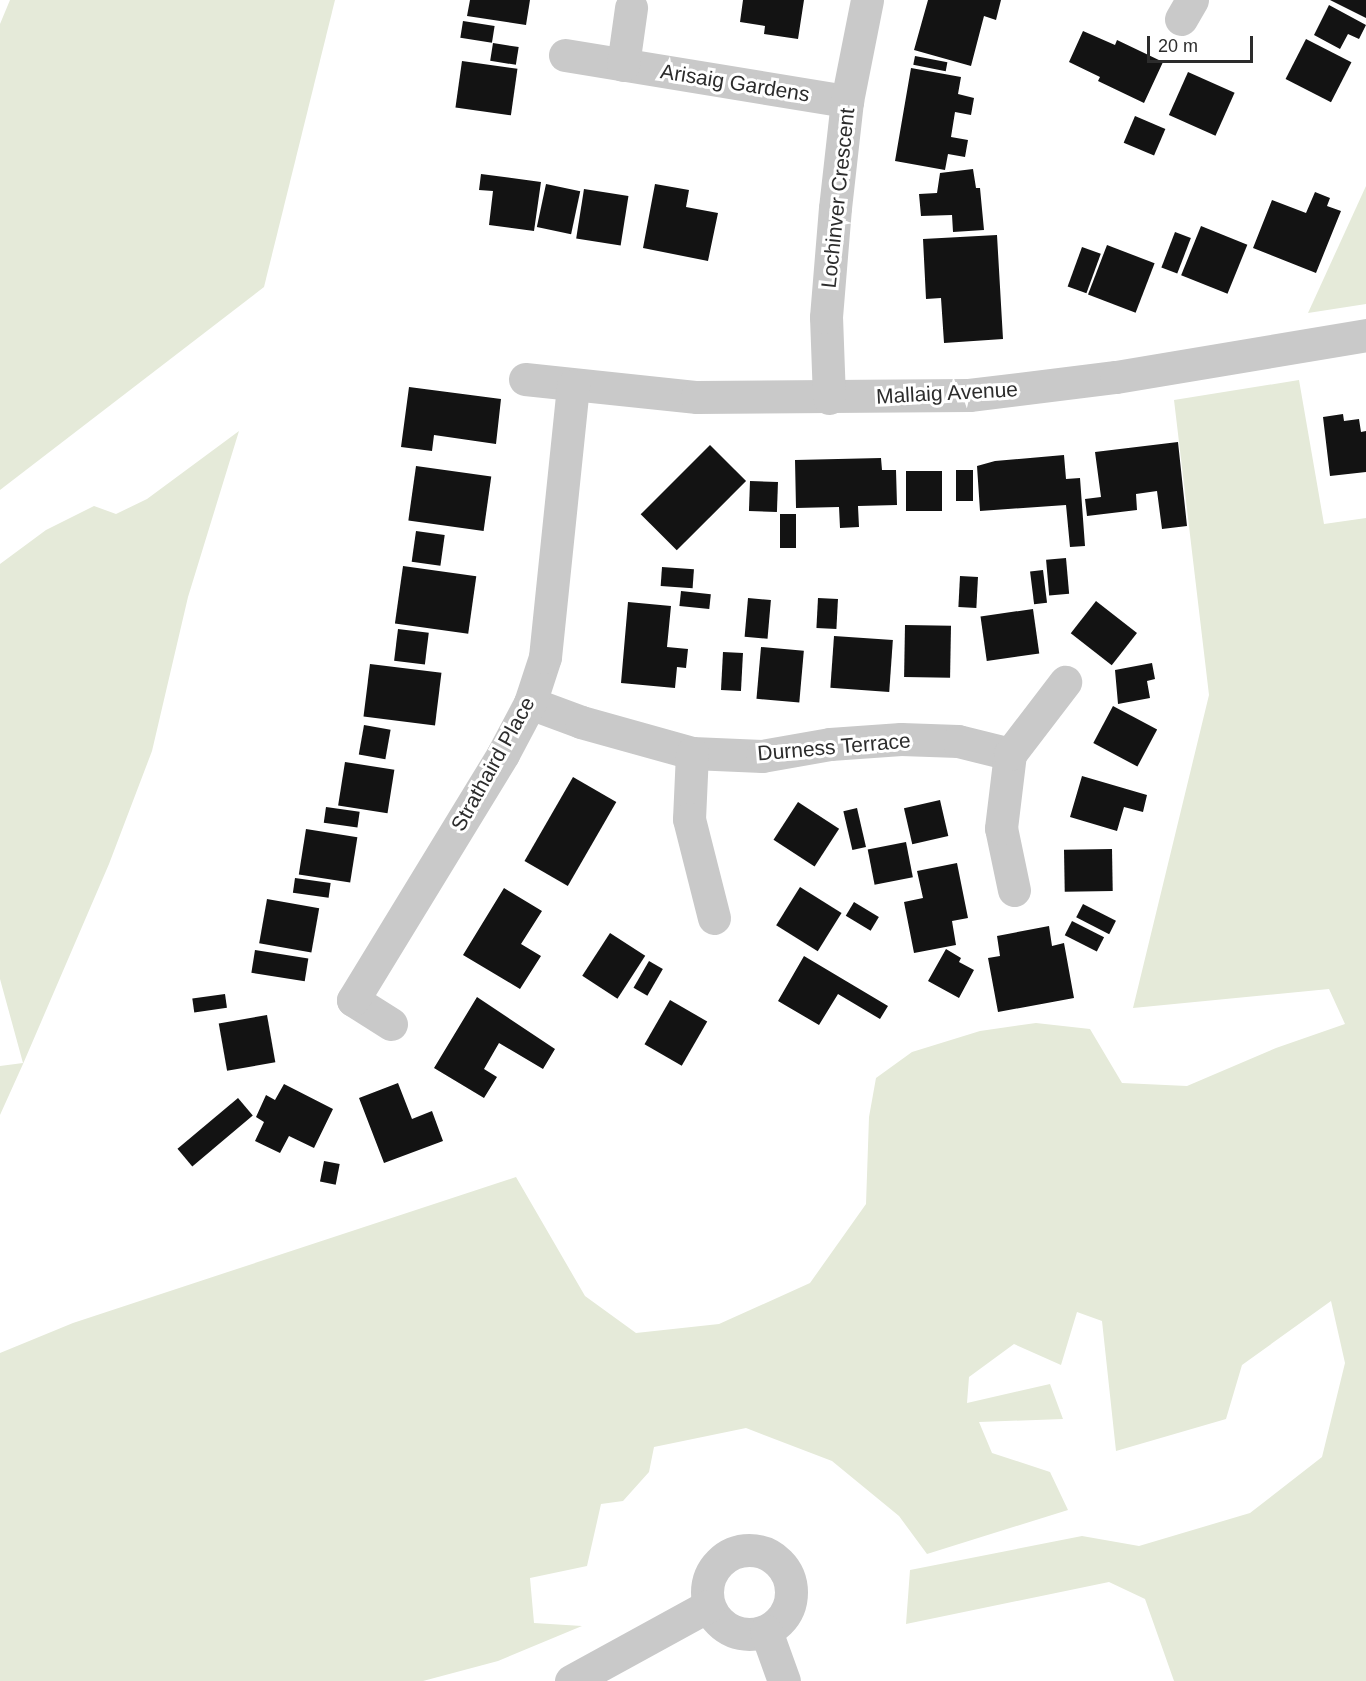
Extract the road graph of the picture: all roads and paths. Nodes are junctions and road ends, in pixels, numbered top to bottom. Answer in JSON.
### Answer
{"nodes":[{"id":1,"x":867,"y":0,"type":"edge"},
{"id":2,"x":631,"y":8,"type":"dead end"},
{"id":3,"x":566,"y":55,"type":"dead end"},
{"id":4,"x":623,"y":64,"type":"junction"},
{"id":5,"x":847,"y":101,"type":"junction"},
{"id":6,"x":1366,"y":335,"type":"edge"},
{"id":7,"x":525,"y":379,"type":"dead end"},
{"id":8,"x":573,"y":385,"type":"junction"},
{"id":9,"x":829,"y":398,"type":"junction"},
{"id":10,"x":1065,"y":682,"type":"dead end"},
{"id":11,"x":530,"y":703,"type":"junction"},
{"id":12,"x":692,"y":753,"type":"junction"},
{"id":13,"x":1010,"y":754,"type":"junction"},
{"id":14,"x":1014,"y":890,"type":"dead end"},
{"id":15,"x":714,"y":918,"type":"dead end"},
{"id":16,"x":391,"y":1024,"type":"dead end"},
{"id":17,"x":708,"y":1606,"type":"junction"},
{"id":18,"x":766,"y":1631,"type":"junction"},
{"id":19,"x":571,"y":1681,"type":"edge"},
{"id":20,"x":784,"y":1681,"type":"edge"}],
"edges":[{"from":1,"to":5,"type":"street","name":"Lochinver Crescent"},
{"from":2,"to":4,"type":"street"},
{"from":3,"to":4,"type":"street","name":"Arisaig Gardens"},
{"from":4,"to":5,"type":"street","name":"Arisaig Gardens"},
{"from":5,"to":9,"type":"street","name":"Lochinver Crescent"},
{"from":6,"to":9,"type":"street","name":"Mallaig Avenue"},
{"from":7,"to":8,"type":"street","name":"Mallaig Avenue"},
{"from":8,"to":9,"type":"street","name":"Mallaig Avenue"},
{"from":8,"to":11,"type":"street","name":"Strathaird Place"},
{"from":10,"to":13,"type":"street"},
{"from":11,"to":12,"type":"street","name":"Durness Terrace"},
{"from":11,"to":16,"type":"street","name":"Strathaird Place"},
{"from":12,"to":13,"type":"street","name":"Durness Terrace"},
{"from":12,"to":15,"type":"street"},
{"from":13,"to":14,"type":"street"},
{"from":17,"to":18,"type":"street"},
{"from":17,"to":18,"type":"street"},
{"from":17,"to":19,"type":"street"},
{"from":18,"to":20,"type":"street"}]}
